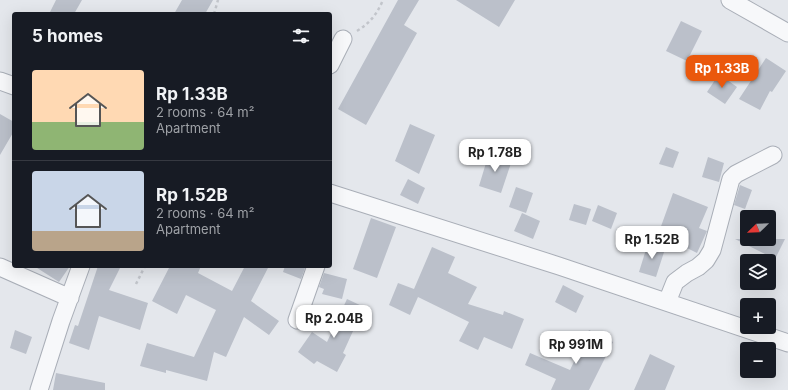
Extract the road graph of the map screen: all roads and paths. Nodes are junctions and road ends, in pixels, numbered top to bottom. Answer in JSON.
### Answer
{"nodes":[{"id":1,"x":218,"y":0,"type":"edge"},
{"id":2,"x":383,"y":0,"type":"edge"},
{"id":3,"x":730,"y":0,"type":"edge"},
{"id":4,"x":215,"y":12,"type":"edge"},
{"id":5,"x":377,"y":13,"type":"dead end"},
{"id":6,"x":788,"y":33,"type":"edge"},
{"id":7,"x":343,"y":40,"type":"dead end"},
{"id":8,"x":332,"y":61,"type":"edge"},
{"id":9,"x":0,"y":81,"type":"edge"},
{"id":10,"x":12,"y":85,"type":"edge"},
{"id":11,"x":773,"y":155,"type":"dead end"},
{"id":12,"x":332,"y":197,"type":"edge"},
{"id":13,"x":0,"y":267,"type":"edge"},
{"id":14,"x":80,"y":268,"type":"edge"},
{"id":15,"x":144,"y":268,"type":"edge"},
{"id":16,"x":315,"y":268,"type":"edge"},
{"id":17,"x":136,"y":284,"type":"dead end"},
{"id":18,"x":70,"y":298,"type":"junction"},
{"id":19,"x":667,"y":302,"type":"junction"},
{"id":20,"x":296,"y":320,"type":"dead end"},
{"id":21,"x":788,"y":343,"type":"edge"},
{"id":22,"x":39,"y":390,"type":"edge"}],
"edges":[{"from":1,"to":4,"type":"path"},
{"from":2,"to":5,"type":"path"},
{"from":3,"to":6,"type":"street"},
{"from":7,"to":8,"type":"street"},
{"from":9,"to":10,"type":"street"},
{"from":11,"to":19,"type":"street"},
{"from":12,"to":19,"type":"street"},
{"from":13,"to":18,"type":"street"},
{"from":14,"to":18,"type":"street"},
{"from":15,"to":17,"type":"path"},
{"from":16,"to":20,"type":"street"},
{"from":18,"to":22,"type":"street"},
{"from":19,"to":21,"type":"street"}]}
